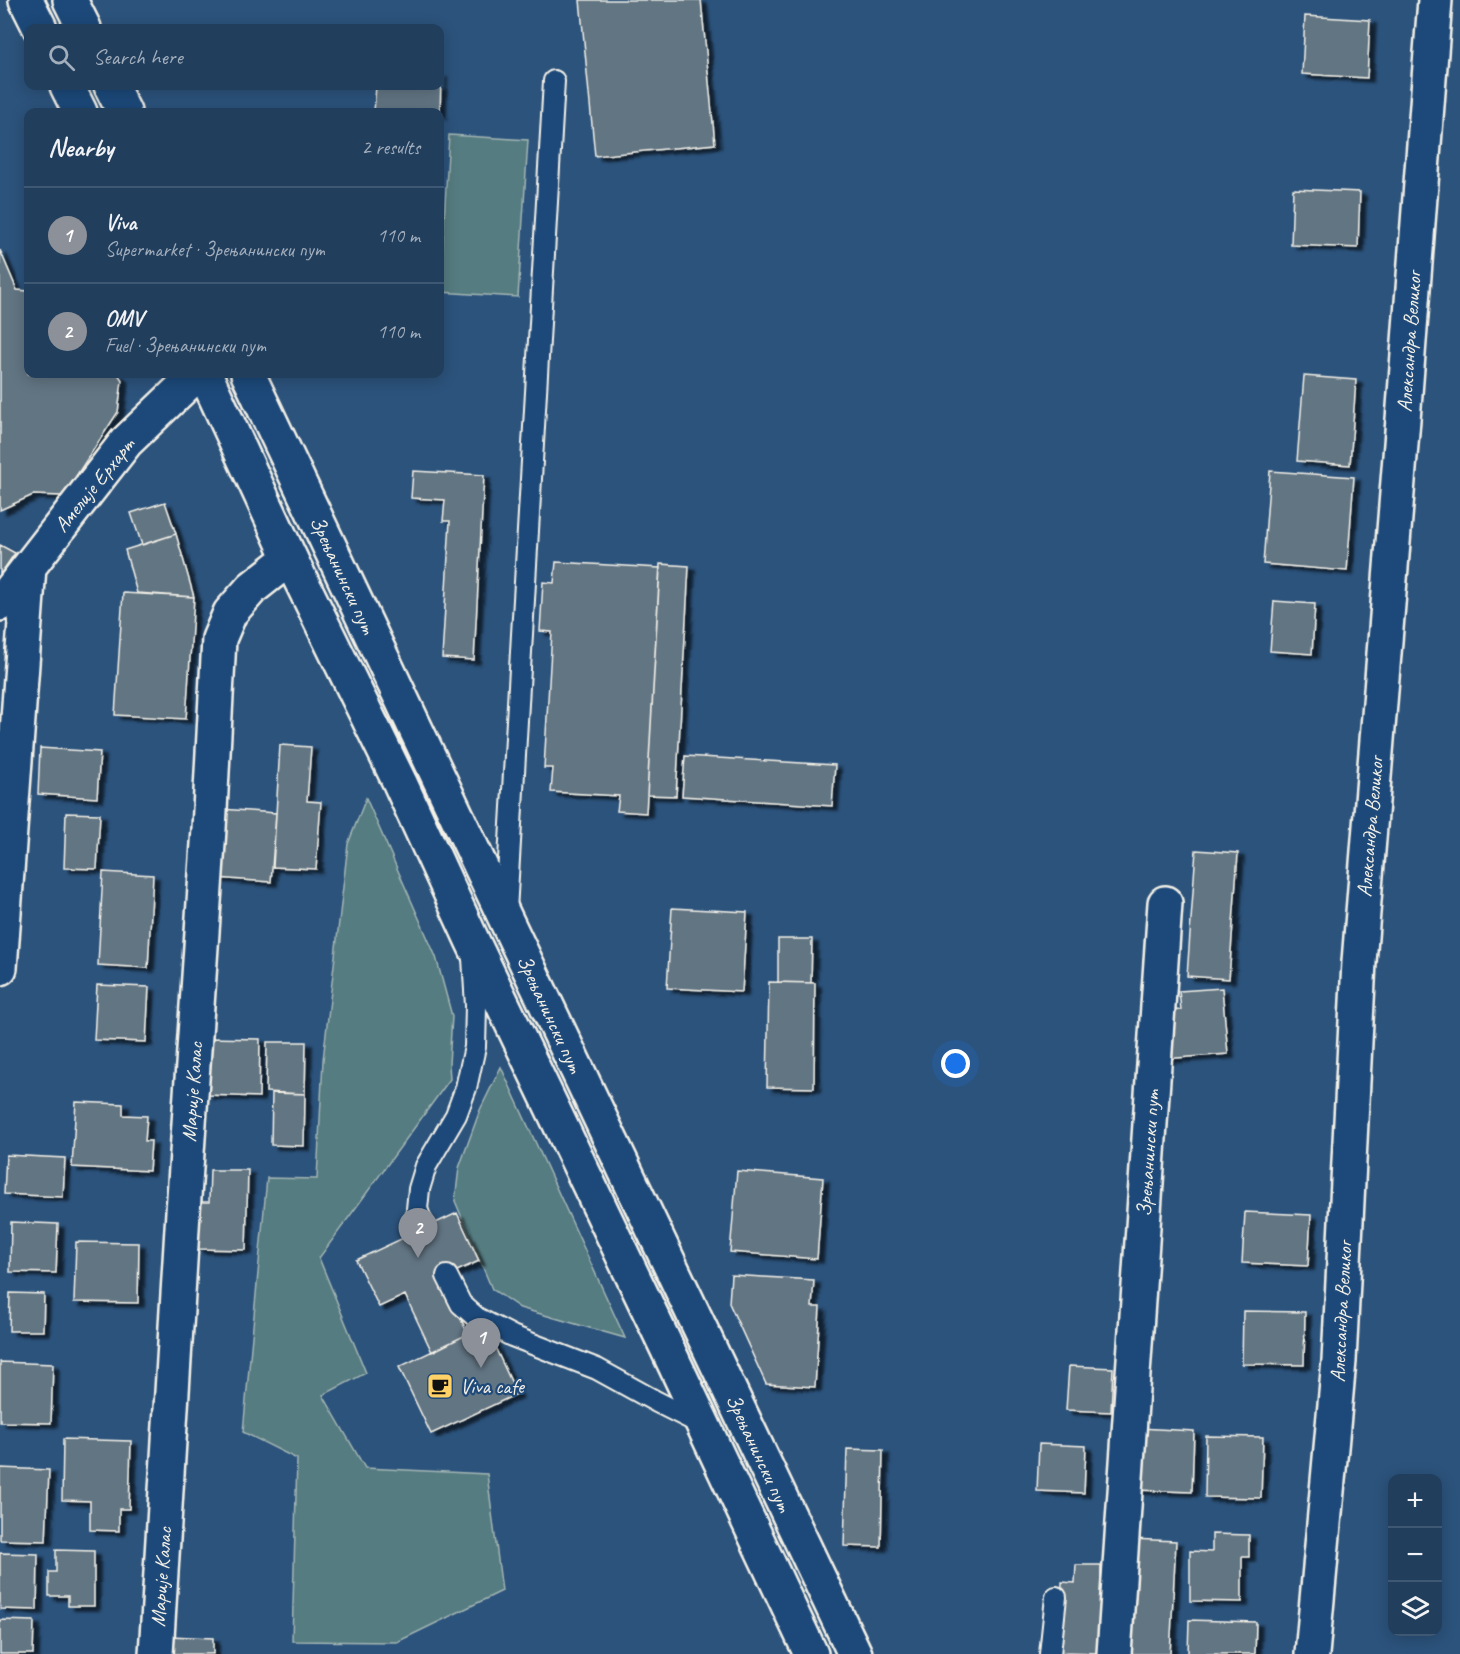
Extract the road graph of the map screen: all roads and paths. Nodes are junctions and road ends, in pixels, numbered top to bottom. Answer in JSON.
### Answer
{"nodes":[{"id":1,"x":26,"y":0,"type":"edge"},
{"id":2,"x":70,"y":0,"type":"edge"},
{"id":3,"x":1435,"y":0,"type":"edge"},
{"id":4,"x":38,"y":24,"type":"edge"},
{"id":5,"x":82,"y":24,"type":"edge"},
{"id":6,"x":554,"y":81,"type":"dead end"},
{"id":7,"x":69,"y":90,"type":"edge"},
{"id":8,"x":113,"y":90,"type":"edge"},
{"id":9,"x":78,"y":108,"type":"edge"},
{"id":10,"x":122,"y":108,"type":"edge"},
{"id":11,"x":193,"y":378,"type":"edge"},
{"id":12,"x":207,"y":378,"type":"edge"},
{"id":13,"x":250,"y":378,"type":"edge"},
{"id":14,"x":290,"y":558,"type":"junction"},
{"id":15,"x":29,"y":567,"type":"junction"},
{"id":16,"x":0,"y":604,"type":"edge"},
{"id":17,"x":1166,"y":903,"type":"dead end"},
{"id":18,"x":506,"y":920,"type":"junction"},
{"id":19,"x":472,"y":940,"type":"junction"},
{"id":20,"x":0,"y":969,"type":"edge"},
{"id":21,"x":424,"y":1228,"type":"dead end"},
{"id":22,"x":447,"y":1276,"type":"dead end"},
{"id":23,"x":704,"y":1425,"type":"junction"},
{"id":24,"x":1056,"y":1597,"type":"dead end"},
{"id":25,"x":156,"y":1654,"type":"edge"},
{"id":26,"x":812,"y":1654,"type":"edge"},
{"id":27,"x":855,"y":1654,"type":"edge"},
{"id":28,"x":1050,"y":1654,"type":"edge"},
{"id":29,"x":1114,"y":1654,"type":"edge"},
{"id":30,"x":1312,"y":1654,"type":"edge"}],
"edges":[{"from":1,"to":4,"type":"street"},
{"from":2,"to":5,"type":"street"},
{"from":3,"to":30,"type":"street","name":"Александра Великог"},
{"from":6,"to":18,"type":"lane"},
{"from":7,"to":9,"type":"street"},
{"from":8,"to":10,"type":"street"},
{"from":11,"to":15,"type":"street","name":"Амелије Ерхарт"},
{"from":12,"to":14,"type":"street","name":"Зрењанински пут"},
{"from":13,"to":18,"type":"street","name":"Зрењанински пут"},
{"from":14,"to":19,"type":"street","name":"Зрењанински пут"},
{"from":14,"to":25,"type":"street","name":"Марије Калас"},
{"from":15,"to":16,"type":"street","name":"Амелије Ерхарт"},
{"from":15,"to":20,"type":"street"},
{"from":17,"to":29,"type":"street","name":"Зрењанински пут"},
{"from":18,"to":27,"type":"street","name":"Зрењанински пут"},
{"from":19,"to":21,"type":"lane"},
{"from":19,"to":23,"type":"street","name":"Зрењанински пут"},
{"from":22,"to":23,"type":"lane"},
{"from":23,"to":26,"type":"street","name":"Зрењанински пут"},
{"from":24,"to":28,"type":"lane"}]}
